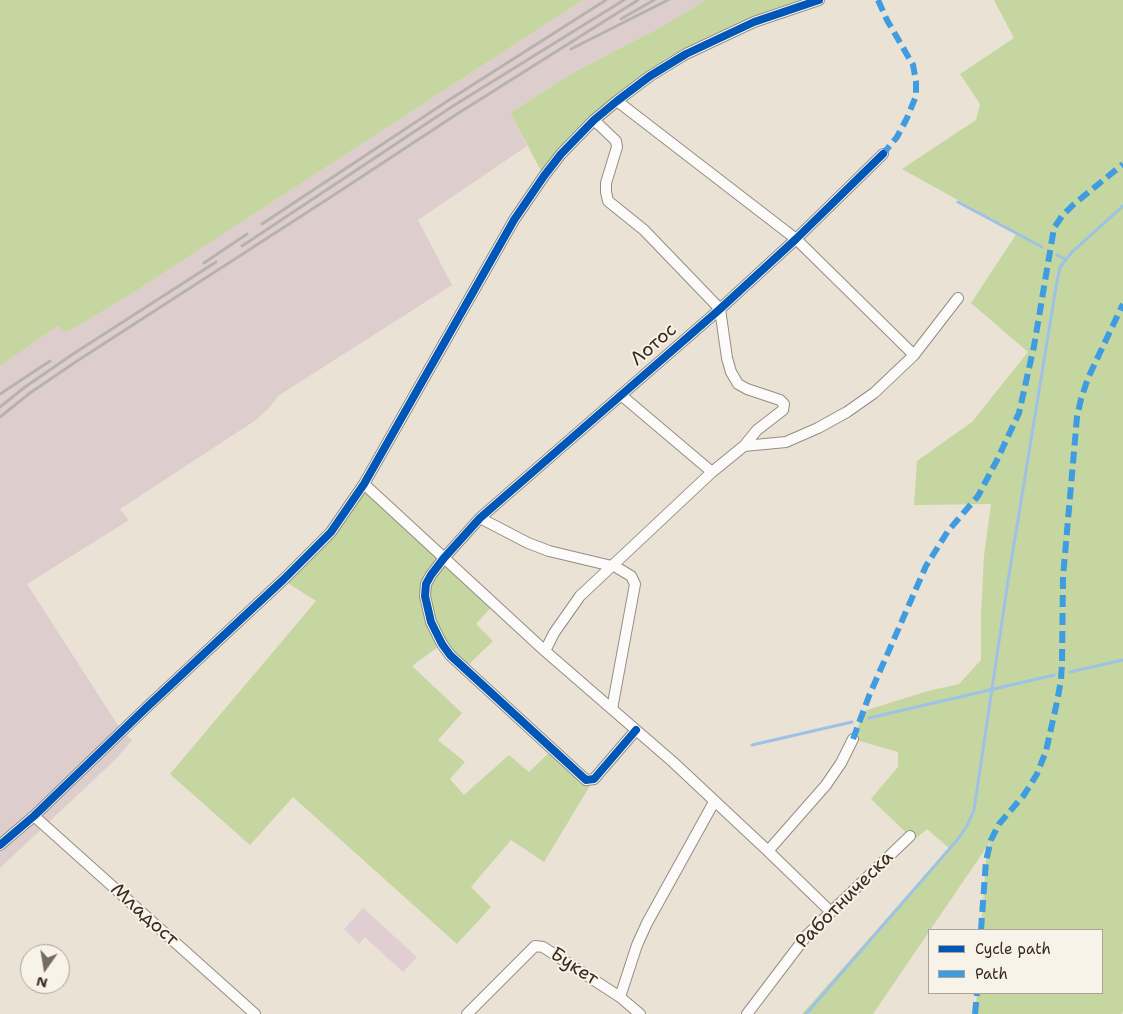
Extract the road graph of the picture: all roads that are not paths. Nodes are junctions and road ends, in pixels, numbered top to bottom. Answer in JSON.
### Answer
{"nodes":[{"id":1,"x":819,"y":0,"type":"edge"},
{"id":2,"x":616,"y":101,"type":"junction"},
{"id":3,"x":594,"y":120,"type":"junction"},
{"id":4,"x":883,"y":154,"type":"dead end"},
{"id":5,"x":796,"y":239,"type":"junction"},
{"id":6,"x":958,"y":298,"type":"dead end"},
{"id":7,"x":720,"y":309,"type":"junction"},
{"id":8,"x":914,"y":355,"type":"junction"},
{"id":9,"x":621,"y":395,"type":"junction"},
{"id":10,"x":744,"y":446,"type":"junction"},
{"id":11,"x":712,"y":472,"type":"junction"},
{"id":12,"x":364,"y":484,"type":"junction"},
{"id":13,"x":480,"y":518,"type":"junction"},
{"id":14,"x":444,"y":558,"type":"junction"},
{"id":15,"x":611,"y":566,"type":"junction"},
{"id":16,"x":546,"y":651,"type":"junction"},
{"id":17,"x":612,"y":709,"type":"junction"},
{"id":18,"x":636,"y":730,"type":"junction"},
{"id":19,"x":853,"y":739,"type":"dead end"},
{"id":20,"x":714,"y":802,"type":"junction"},
{"id":21,"x":34,"y":816,"type":"junction"},
{"id":22,"x":910,"y":836,"type":"dead end"},
{"id":23,"x":0,"y":845,"type":"edge"},
{"id":24,"x":768,"y":851,"type":"junction"},
{"id":25,"x":830,"y":912,"type":"junction"},
{"id":26,"x":620,"y":997,"type":"junction"},
{"id":27,"x":255,"y":1014,"type":"edge"},
{"id":28,"x":467,"y":1014,"type":"edge"},
{"id":29,"x":640,"y":1014,"type":"edge"},
{"id":30,"x":747,"y":1014,"type":"edge"}],
"edges":[{"from":1,"to":2,"type":"street"},
{"from":2,"to":3,"type":"street"},
{"from":2,"to":5,"type":"street"},
{"from":3,"to":7,"type":"street"},
{"from":3,"to":12,"type":"street"},
{"from":4,"to":5,"type":"street","name":"Лотос"},
{"from":5,"to":7,"type":"street","name":"Лотос"},
{"from":5,"to":8,"type":"street"},
{"from":6,"to":8,"type":"street"},
{"from":7,"to":9,"type":"street","name":"Лотос"},
{"from":7,"to":10,"type":"street"},
{"from":8,"to":10,"type":"street"},
{"from":9,"to":11,"type":"street"},
{"from":9,"to":13,"type":"street","name":"Лотос"},
{"from":10,"to":11,"type":"street"},
{"from":11,"to":15,"type":"street"},
{"from":12,"to":14,"type":"street"},
{"from":12,"to":21,"type":"street"},
{"from":13,"to":14,"type":"street","name":"Лотос"},
{"from":13,"to":15,"type":"street"},
{"from":14,"to":16,"type":"street"},
{"from":14,"to":18,"type":"street","name":"Лотос"},
{"from":15,"to":16,"type":"street"},
{"from":15,"to":17,"type":"street"},
{"from":16,"to":17,"type":"street"},
{"from":17,"to":18,"type":"street"},
{"from":18,"to":20,"type":"street"},
{"from":19,"to":24,"type":"street"},
{"from":20,"to":24,"type":"street"},
{"from":20,"to":26,"type":"street"},
{"from":21,"to":23,"type":"street"},
{"from":21,"to":27,"type":"street","name":"Младост"},
{"from":22,"to":25,"type":"street","name":"Работническа"},
{"from":24,"to":25,"type":"street"},
{"from":25,"to":30,"type":"street","name":"Работническа"},
{"from":26,"to":28,"type":"street","name":"Букет"},
{"from":26,"to":29,"type":"street","name":"Букет"}]}
